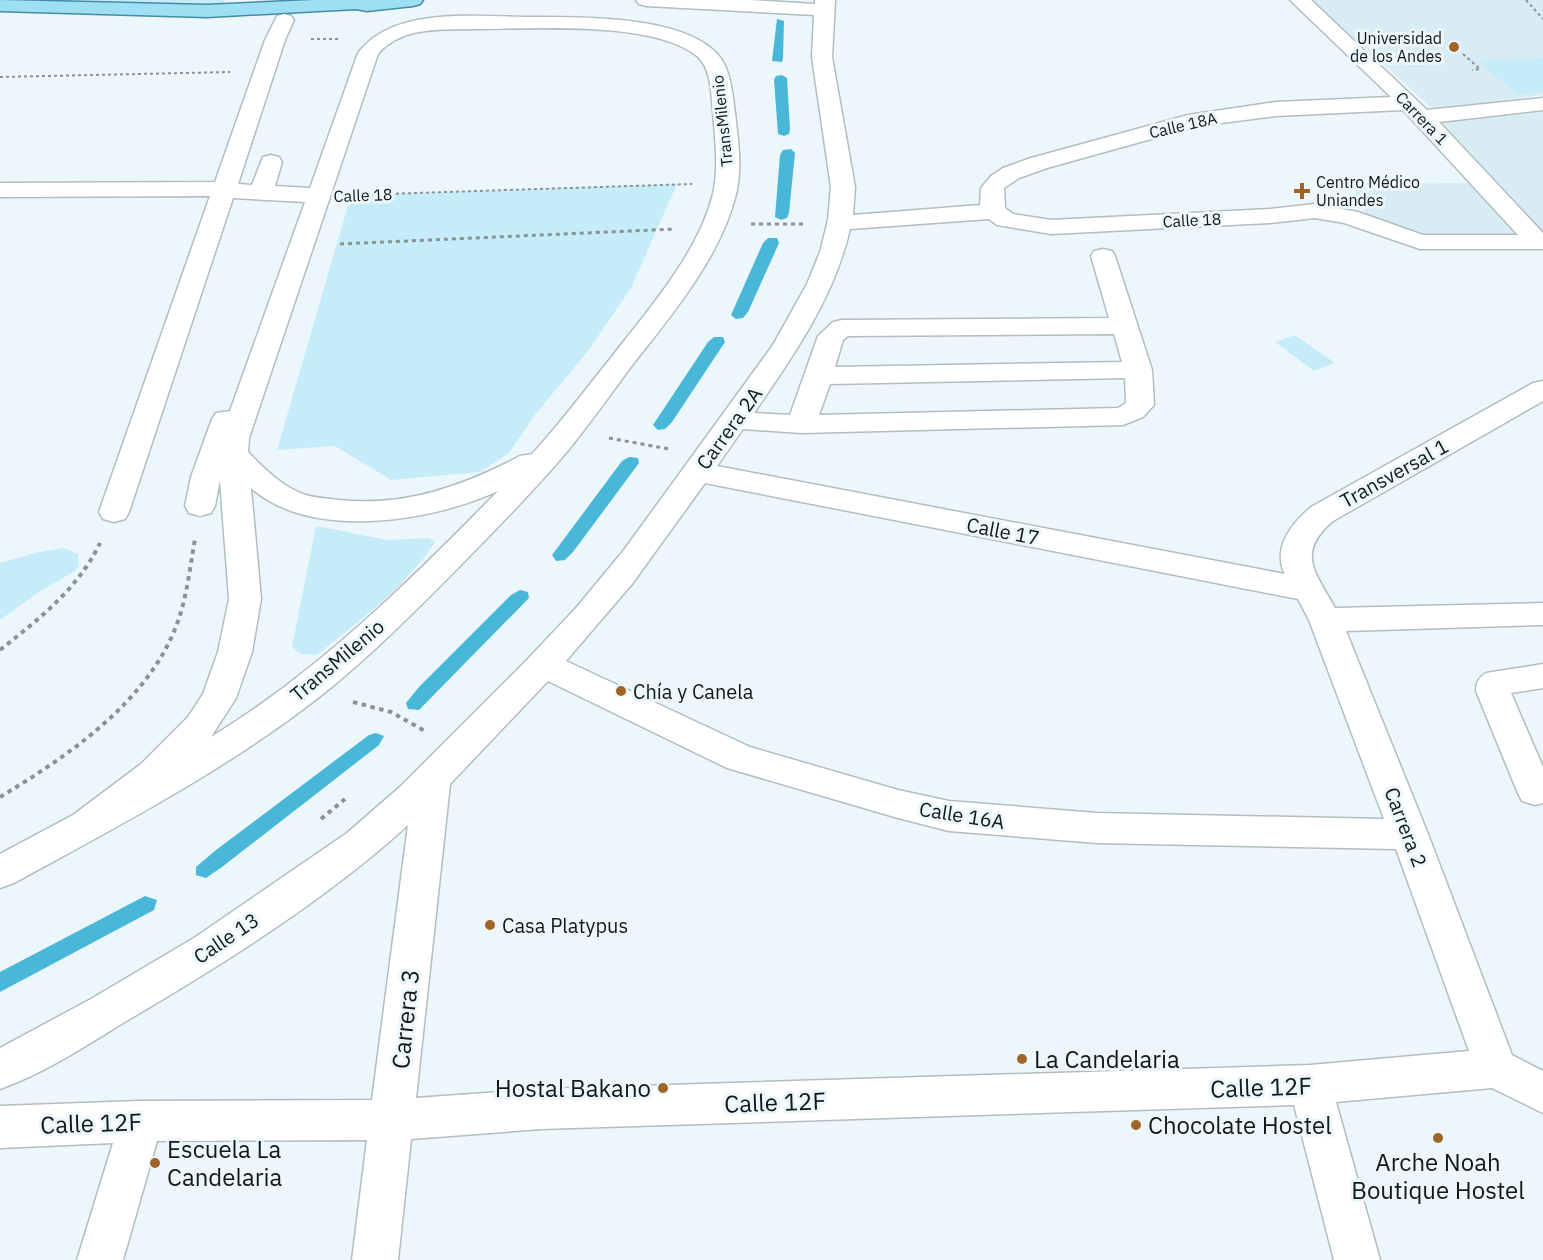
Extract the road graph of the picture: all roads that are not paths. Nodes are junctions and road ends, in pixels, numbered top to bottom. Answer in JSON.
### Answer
{"nodes":[{"id":1,"x":413,"y":0,"type":"edge"},
{"id":2,"x":635,"y":0,"type":"edge"},
{"id":3,"x":646,"y":0,"type":"edge"},
{"id":4,"x":1300,"y":0,"type":"edge"},
{"id":5,"x":343,"y":2,"type":"edge"},
{"id":6,"x":388,"y":4,"type":"junction"},
{"id":7,"x":0,"y":5,"type":"edge"},
{"id":8,"x":824,"y":5,"type":"edge"},
{"id":9,"x":616,"y":26,"type":"junction"},
{"id":10,"x":279,"y":30,"type":"road end"},
{"id":11,"x":391,"y":34,"type":"junction"},
{"id":12,"x":1543,"y":104,"type":"edge"},
{"id":13,"x":1416,"y":110,"type":"junction"},
{"id":14,"x":314,"y":156,"type":"dead end"},
{"id":15,"x":271,"y":162,"type":"dead end"},
{"id":16,"x":0,"y":190,"type":"edge"},
{"id":17,"x":223,"y":190,"type":"junction"},
{"id":18,"x":261,"y":193,"type":"junction"},
{"id":19,"x":311,"y":196,"type":"junction"},
{"id":20,"x":994,"y":211,"type":"junction"},
{"id":21,"x":840,"y":223,"type":"junction"},
{"id":22,"x":1540,"y":242,"type":"edge"},
{"id":23,"x":1103,"y":256,"type":"dead end"},
{"id":24,"x":1125,"y":326,"type":"junction"},
{"id":25,"x":1138,"y":370,"type":"junction"},
{"id":26,"x":819,"y":376,"type":"junction"},
{"id":27,"x":1543,"y":389,"type":"edge"},
{"id":28,"x":734,"y":420,"type":"junction"},
{"id":29,"x":801,"y":424,"type":"junction"},
{"id":30,"x":560,"y":440,"type":"junction"},
{"id":31,"x":233,"y":454,"type":"junction"},
{"id":32,"x":703,"y":464,"type":"junction"},
{"id":33,"x":200,"y":506,"type":"road end"},
{"id":34,"x":114,"y":512,"type":"road end"},
{"id":35,"x":1317,"y":605,"type":"junction"},
{"id":36,"x":1543,"y":614,"type":"edge"},
{"id":37,"x":543,"y":664,"type":"junction"},
{"id":38,"x":1543,"y":676,"type":"edge"},
{"id":39,"x":432,"y":778,"type":"junction"},
{"id":40,"x":1535,"y":791,"type":"dead end"},
{"id":41,"x":86,"y":826,"type":"junction"},
{"id":42,"x":1409,"y":834,"type":"junction"},
{"id":43,"x":0,"y":872,"type":"edge"},
{"id":44,"x":1496,"y":1068,"type":"junction"},
{"id":45,"x":0,"y":1070,"type":"edge"},
{"id":46,"x":1310,"y":1086,"type":"junction"},
{"id":47,"x":1543,"y":1093,"type":"edge"},
{"id":48,"x":393,"y":1120,"type":"junction"},
{"id":49,"x":139,"y":1121,"type":"junction"},
{"id":50,"x":0,"y":1126,"type":"edge"},
{"id":51,"x":100,"y":1260,"type":"edge"},
{"id":52,"x":375,"y":1260,"type":"edge"},
{"id":53,"x":1357,"y":1260,"type":"edge"}],
"edges":[{"from":1,"to":6,"type":"main road"},
{"from":2,"to":9,"type":"street"},
{"from":3,"to":8,"type":"street"},
{"from":4,"to":13,"type":"street","name":"Carrera 1"},
{"from":5,"to":6,"type":"main road"},
{"from":5,"to":7,"type":"main road"},
{"from":6,"to":11,"type":"street"},
{"from":8,"to":21,"type":"street","name":"Carrera 2A"},
{"from":9,"to":11,"type":"street","name":"TransMilenio"},
{"from":9,"to":30,"type":"street","name":"TransMilenio"},
{"from":10,"to":17,"type":"street"},
{"from":11,"to":19,"type":"street","name":"TransMilenio"},
{"from":12,"to":13,"type":"street","name":"Calle 18A"},
{"from":13,"to":20,"type":"street","name":"Calle 18A"},
{"from":13,"to":22,"type":"street","name":"Carrera 1"},
{"from":14,"to":19,"type":"street"},
{"from":15,"to":18,"type":"street"},
{"from":16,"to":17,"type":"street"},
{"from":17,"to":18,"type":"street"},
{"from":17,"to":34,"type":"street"},
{"from":18,"to":19,"type":"street"},
{"from":19,"to":31,"type":"street","name":"TransMilenio"},
{"from":19,"to":33,"type":"street"},
{"from":20,"to":21,"type":"street","name":"Calle 18"},
{"from":20,"to":22,"type":"street","name":"Calle 18"},
{"from":21,"to":28,"type":"street","name":"Carrera 2A"},
{"from":23,"to":24,"type":"street"},
{"from":24,"to":25,"type":"street"},
{"from":24,"to":26,"type":"street"},
{"from":25,"to":26,"type":"street"},
{"from":25,"to":29,"type":"street"},
{"from":26,"to":29,"type":"street"},
{"from":27,"to":35,"type":"street","name":"Transversal 1"},
{"from":28,"to":29,"type":"street"},
{"from":28,"to":32,"type":"street","name":"Carrera 2A"},
{"from":30,"to":31,"type":"street","name":"TransMilenio"},
{"from":30,"to":41,"type":"street","name":"TransMilenio"},
{"from":31,"to":41,"type":"street","name":"TransMilenio"},
{"from":32,"to":35,"type":"street","name":"Calle 17"},
{"from":32,"to":37,"type":"street","name":"Carrera 2A"},
{"from":35,"to":36,"type":"street","name":"Calle 17"},
{"from":35,"to":42,"type":"street","name":"Carrera 2"},
{"from":37,"to":39,"type":"street","name":"Carrera 2A"},
{"from":37,"to":42,"type":"street","name":"Calle 16A"},
{"from":38,"to":40,"type":"street"},
{"from":39,"to":45,"type":"street","name":"Calle 13"},
{"from":39,"to":48,"type":"street","name":"Carrera 3"},
{"from":41,"to":43,"type":"street","name":"TransMilenio"},
{"from":42,"to":44,"type":"street","name":"Carrera 2"},
{"from":44,"to":46,"type":"street","name":"Calle 12F"},
{"from":44,"to":47,"type":"street"},
{"from":46,"to":48,"type":"street","name":"Calle 12F"},
{"from":46,"to":53,"type":"street"},
{"from":48,"to":49,"type":"street","name":"Calle 12F"},
{"from":48,"to":52,"type":"street","name":"Carrera 3"},
{"from":49,"to":50,"type":"street","name":"Calle 12F"},
{"from":49,"to":51,"type":"street"}]}
